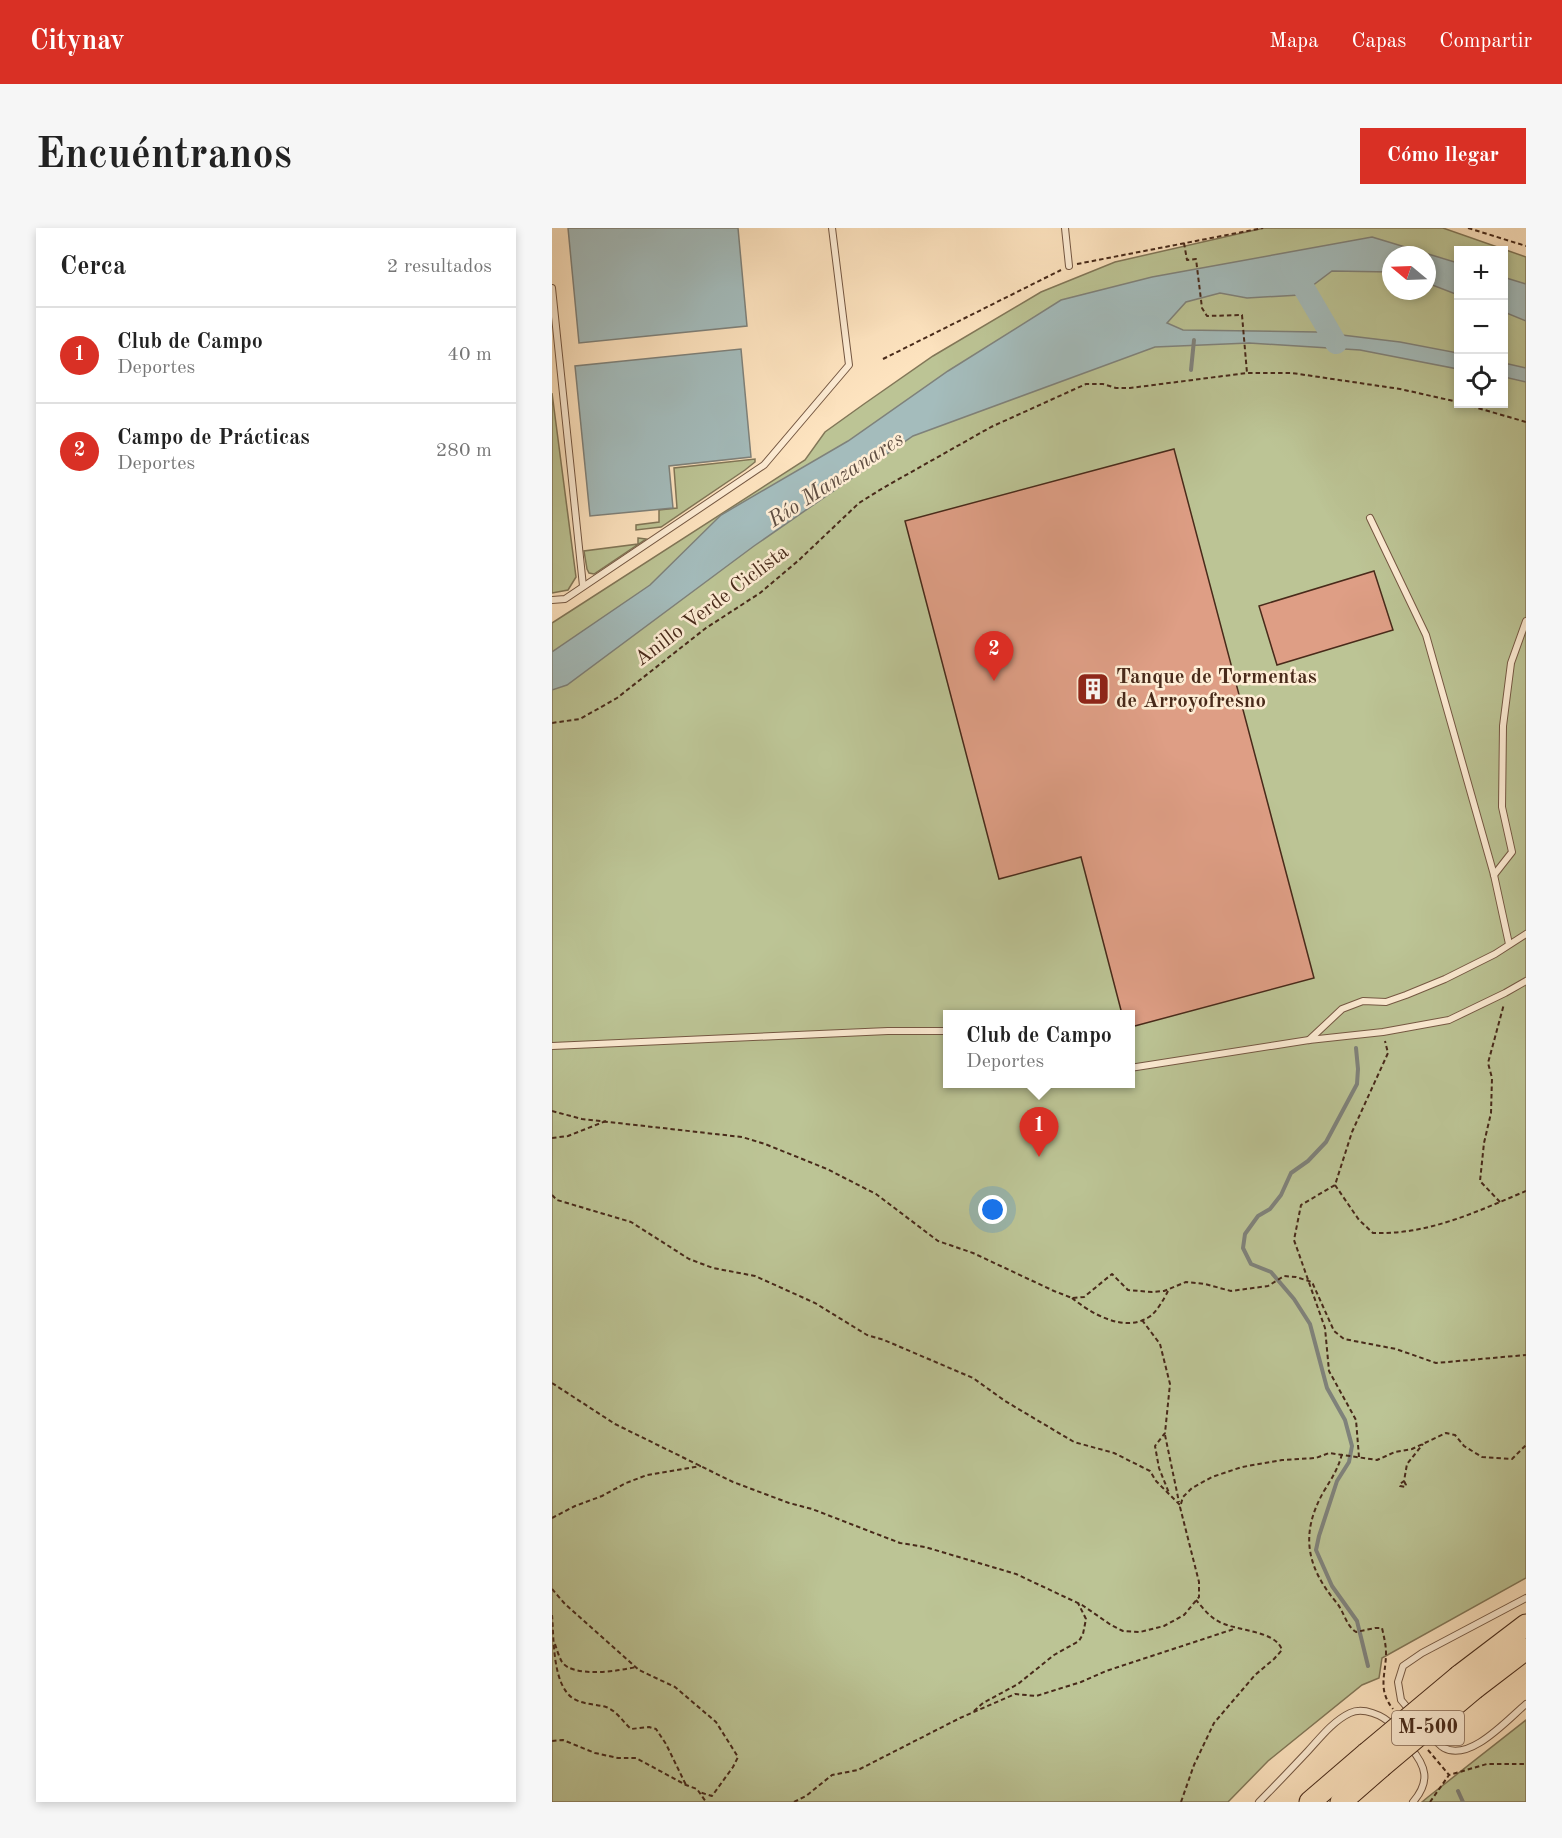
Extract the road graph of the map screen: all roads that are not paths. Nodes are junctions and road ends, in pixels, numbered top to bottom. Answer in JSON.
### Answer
{"nodes":[{"id":1,"x":832,"y":228,"type":"edge"},
{"id":2,"x":1065,"y":228,"type":"edge"},
{"id":3,"x":1069,"y":266,"type":"road end"},
{"id":4,"x":552,"y":288,"type":"edge"},
{"id":5,"x":1370,"y":518,"type":"dead end"},
{"id":6,"x":583,"y":586,"type":"junction"},
{"id":7,"x":552,"y":600,"type":"edge"},
{"id":8,"x":1526,"y":621,"type":"edge"},
{"id":9,"x":1494,"y":875,"type":"junction"},
{"id":10,"x":1526,"y":934,"type":"edge"},
{"id":11,"x":1509,"y":944,"type":"junction"},
{"id":12,"x":1526,"y":981,"type":"edge"},
{"id":13,"x":943,"y":1030,"type":"edge"},
{"id":14,"x":1309,"y":1040,"type":"junction"},
{"id":15,"x":552,"y":1046,"type":"edge"},
{"id":16,"x":1135,"y":1067,"type":"edge"},
{"id":17,"x":1526,"y":1598,"type":"edge"},
{"id":18,"x":1526,"y":1625,"type":"edge"},
{"id":19,"x":1526,"y":1649,"type":"edge"},
{"id":20,"x":1467,"y":1682,"type":"junction"},
{"id":21,"x":1526,"y":1704,"type":"edge"},
{"id":22,"x":1415,"y":1717,"type":"dead end"},
{"id":23,"x":1423,"y":1726,"type":"dead end"},
{"id":24,"x":1374,"y":1760,"type":"junction"},
{"id":25,"x":1260,"y":1802,"type":"edge"},
{"id":26,"x":1310,"y":1802,"type":"edge"},
{"id":27,"x":1341,"y":1802,"type":"edge"},
{"id":28,"x":1413,"y":1802,"type":"edge"}],
"edges":[{"from":1,"to":6,"type":"lane"},
{"from":2,"to":3,"type":"lane"},
{"from":4,"to":6,"type":"lane"},
{"from":5,"to":9,"type":"lane"},
{"from":6,"to":7,"type":"lane"},
{"from":8,"to":9,"type":"lane"},
{"from":9,"to":11,"type":"lane"},
{"from":10,"to":11,"type":"lane"},
{"from":11,"to":14,"type":"lane"},
{"from":12,"to":14,"type":"lane"},
{"from":13,"to":15,"type":"lane"},
{"from":14,"to":16,"type":"lane"},
{"from":17,"to":22,"type":"lane","number":"M-500"},
{"from":18,"to":20,"type":"highway","number":"M-500"},
{"from":19,"to":20,"type":"highway","number":"M-500"},
{"from":20,"to":24,"type":"highway","number":"M-500","bridge":true},
{"from":21,"to":23,"type":"lane","number":"M-500"},
{"from":24,"to":26,"type":"highway","number":"M-500"},
{"from":24,"to":27,"type":"highway","number":"M-500"},
{"from":25,"to":28,"type":"lane","number":"M-500"}]}
